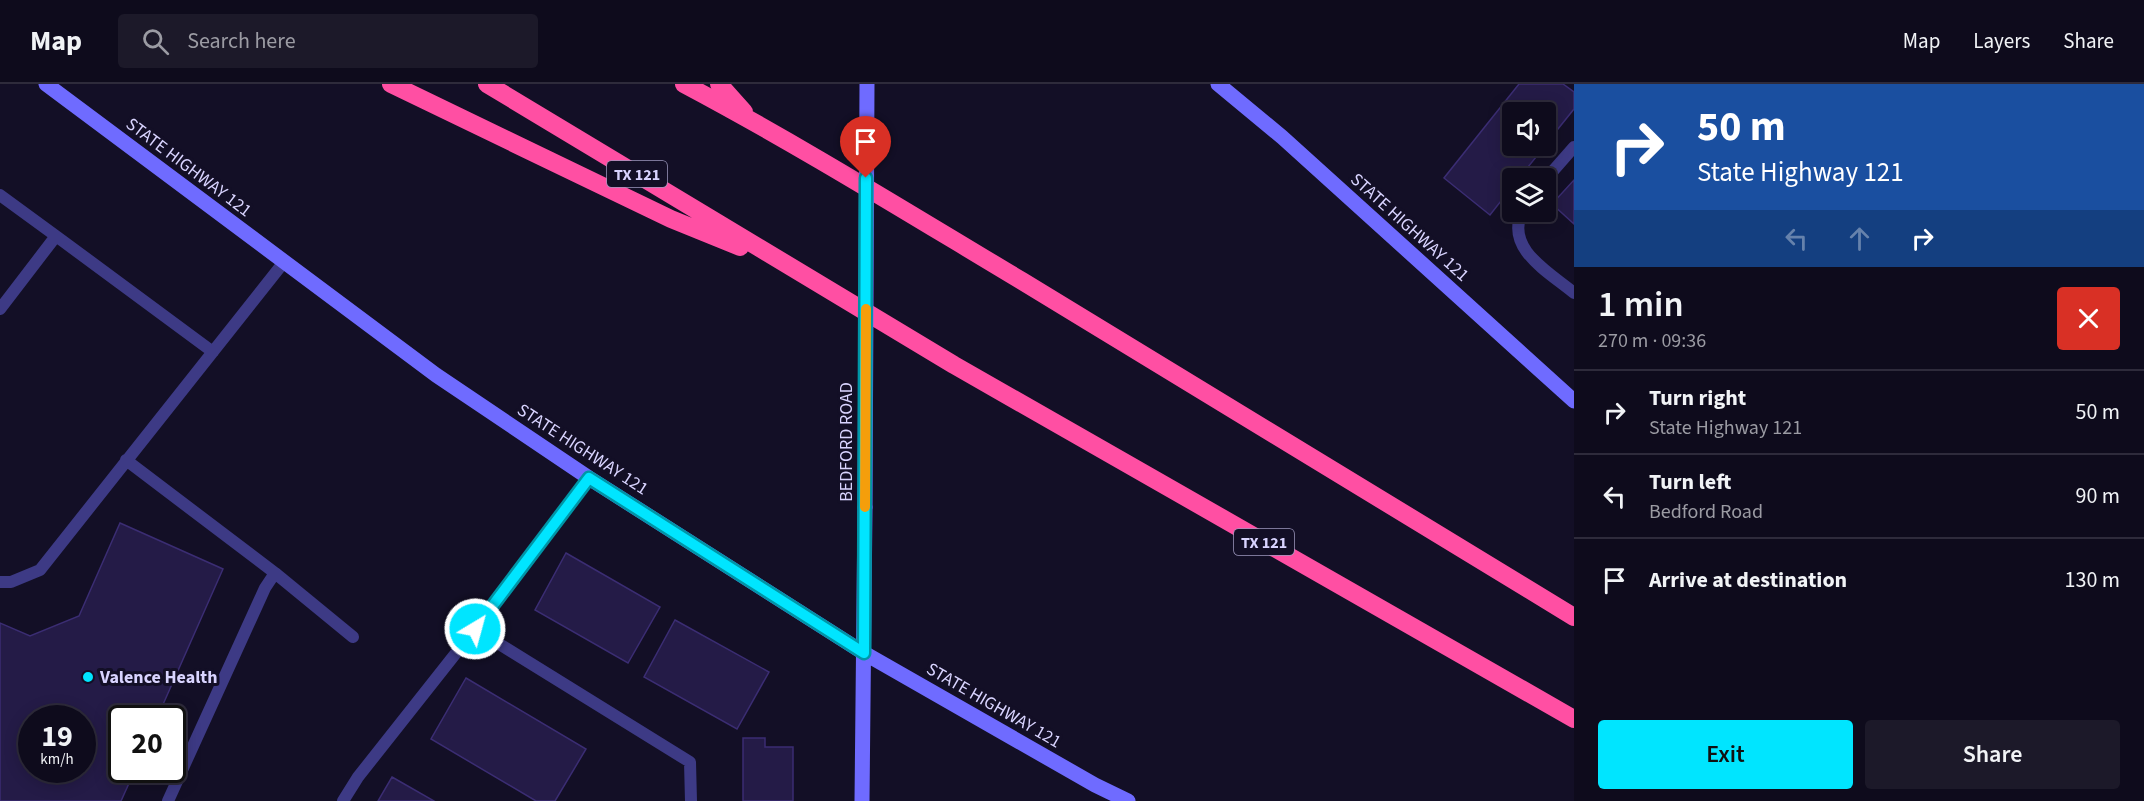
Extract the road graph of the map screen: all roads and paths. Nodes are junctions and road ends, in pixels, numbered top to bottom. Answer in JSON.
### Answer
{"nodes":[{"id":1,"x":46,"y":84,"type":"edge"},
{"id":2,"x":392,"y":84,"type":"edge"},
{"id":3,"x":487,"y":84,"type":"edge"},
{"id":4,"x":684,"y":84,"type":"edge"},
{"id":5,"x":719,"y":84,"type":"edge"},
{"id":6,"x":867,"y":84,"type":"edge"},
{"id":7,"x":1218,"y":84,"type":"edge"},
{"id":8,"x":751,"y":120,"type":"junction"},
{"id":9,"x":1574,"y":147,"type":"edge"},
{"id":10,"x":1556,"y":168,"type":"edge"},
{"id":11,"x":0,"y":195,"type":"edge"},
{"id":12,"x":1518,"y":222,"type":"edge"},
{"id":13,"x":56,"y":236,"type":"junction"},
{"id":14,"x":284,"y":262,"type":"junction"},
{"id":15,"x":786,"y":265,"type":"junction"},
{"id":16,"x":1574,"y":293,"type":"edge"},
{"id":17,"x":0,"y":309,"type":"edge"},
{"id":18,"x":213,"y":352,"type":"junction"},
{"id":19,"x":1574,"y":401,"type":"edge"},
{"id":20,"x":126,"y":460,"type":"junction"},
{"id":21,"x":589,"y":478,"type":"junction"},
{"id":22,"x":275,"y":573,"type":"junction"},
{"id":23,"x":0,"y":582,"type":"edge"},
{"id":24,"x":1574,"y":617,"type":"edge"},
{"id":25,"x":475,"y":629,"type":"junction"},
{"id":26,"x":353,"y":637,"type":"dead end"},
{"id":27,"x":864,"y":653,"type":"junction"},
{"id":28,"x":1574,"y":719,"type":"edge"},
{"id":29,"x":168,"y":801,"type":"edge"},
{"id":30,"x":343,"y":801,"type":"edge"},
{"id":31,"x":691,"y":801,"type":"edge"},
{"id":32,"x":862,"y":801,"type":"edge"},
{"id":33,"x":1128,"y":801,"type":"edge"}],
"edges":[{"from":1,"to":14,"type":"main road","name":"STATE HIGHWAY 121"},
{"from":2,"to":15,"type":"highway"},
{"from":3,"to":15,"type":"highway","number":"TX 121"},
{"from":4,"to":8,"type":"highway"},
{"from":5,"to":8,"type":"highway"},
{"from":6,"to":27,"type":"main road","name":"BEDFORD ROAD","bridge":true},
{"from":7,"to":19,"type":"main road","name":"STATE HIGHWAY 121"},
{"from":8,"to":24,"type":"highway"},
{"from":9,"to":10,"type":"lane"},
{"from":11,"to":13,"type":"lane"},
{"from":12,"to":16,"type":"lane"},
{"from":13,"to":17,"type":"lane"},
{"from":13,"to":18,"type":"lane"},
{"from":14,"to":18,"type":"lane"},
{"from":14,"to":21,"type":"main road","name":"STATE HIGHWAY 121"},
{"from":15,"to":28,"type":"highway","number":"TX 121"},
{"from":18,"to":20,"type":"lane"},
{"from":20,"to":22,"type":"lane"},
{"from":20,"to":23,"type":"lane"},
{"from":21,"to":25,"type":"lane"},
{"from":21,"to":27,"type":"main road","name":"STATE HIGHWAY 121"},
{"from":22,"to":26,"type":"lane"},
{"from":22,"to":29,"type":"lane"},
{"from":25,"to":30,"type":"lane"},
{"from":25,"to":31,"type":"lane"},
{"from":27,"to":32,"type":"main road","name":"BEDFORD ROAD"},
{"from":27,"to":33,"type":"main road","name":"STATE HIGHWAY 121"}]}
